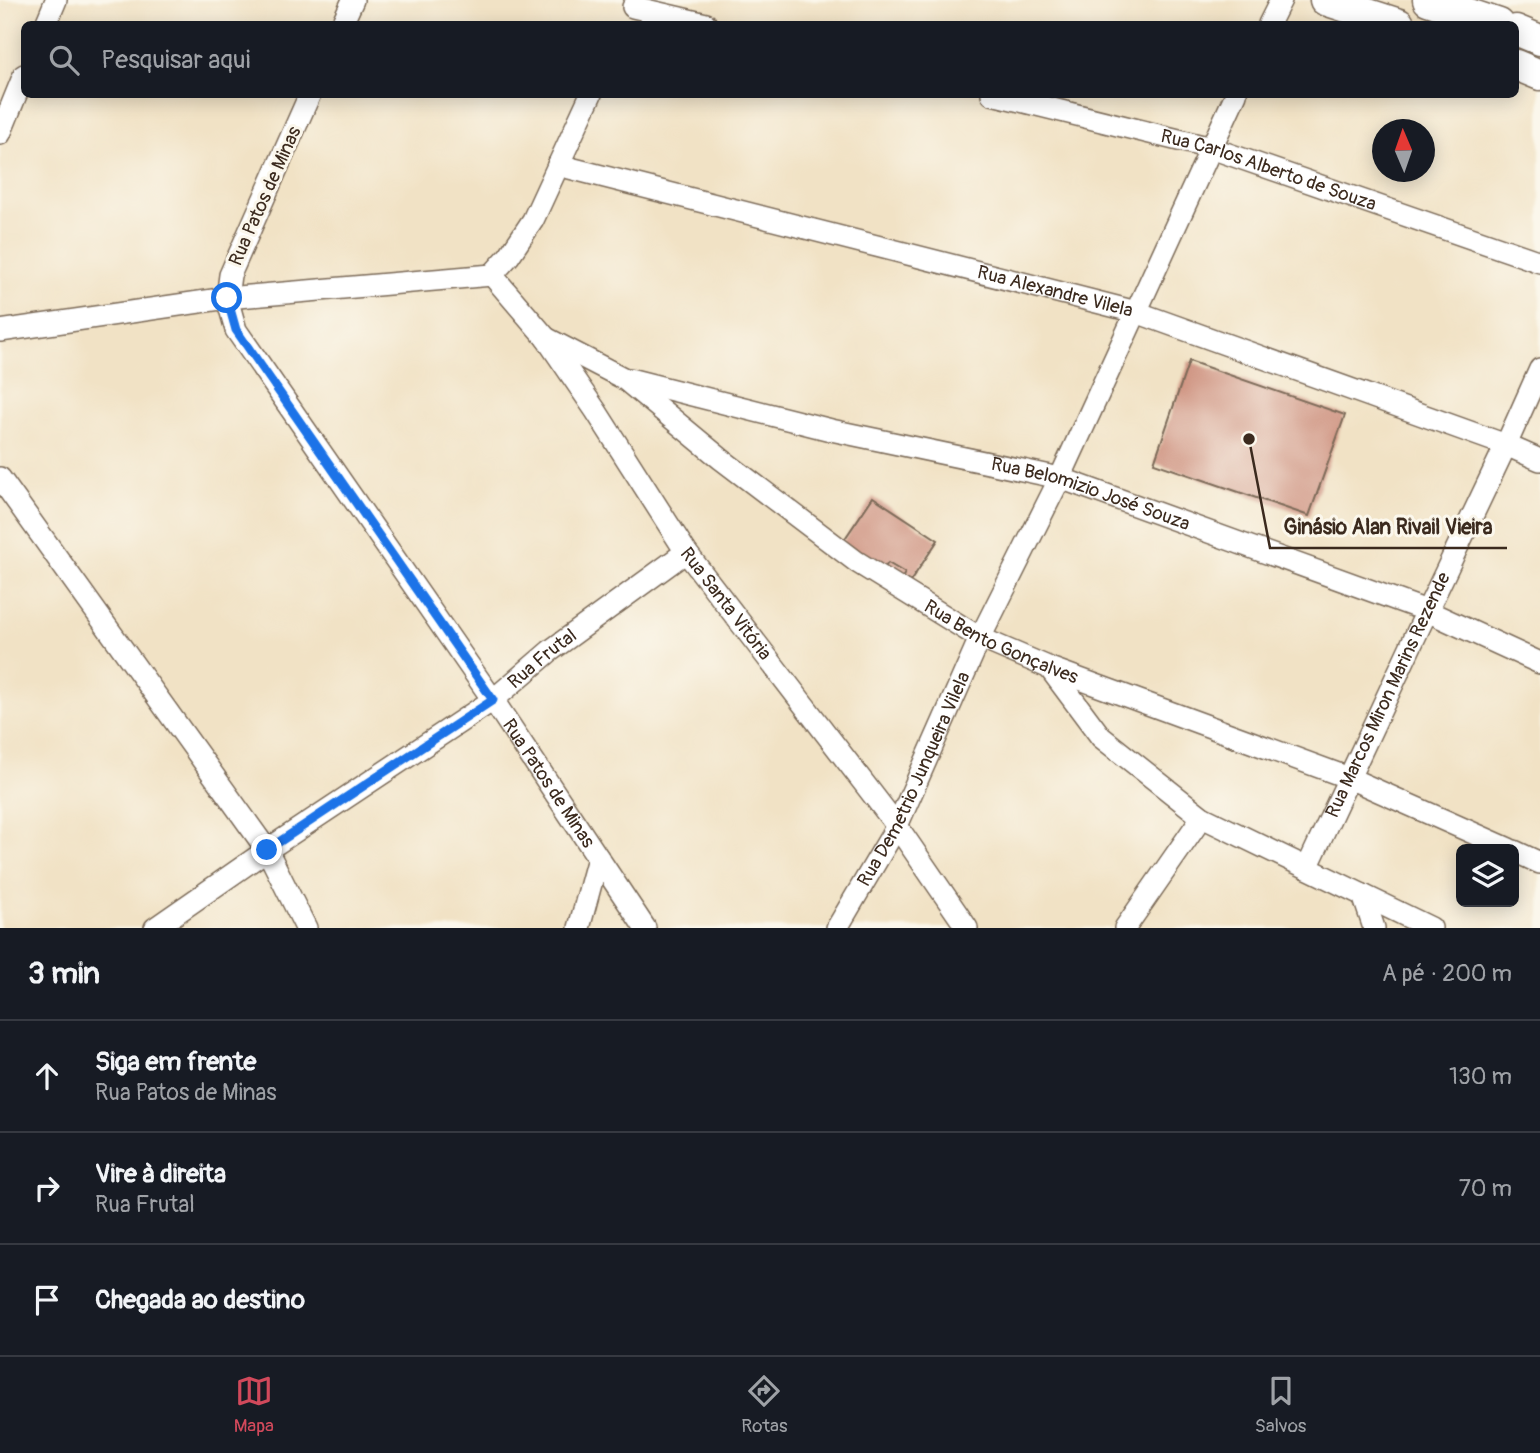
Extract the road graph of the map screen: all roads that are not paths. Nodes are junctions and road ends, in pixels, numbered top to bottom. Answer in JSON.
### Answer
{"nodes":[{"id":1,"x":56,"y":0,"type":"edge"},
{"id":2,"x":353,"y":0,"type":"edge"},
{"id":3,"x":1280,"y":0,"type":"edge"},
{"id":4,"x":1325,"y":0,"type":"edge"},
{"id":5,"x":1428,"y":0,"type":"edge"},
{"id":6,"x":631,"y":10,"type":"edge"},
{"id":7,"x":47,"y":21,"type":"edge"},
{"id":8,"x":343,"y":21,"type":"edge"},
{"id":9,"x":690,"y":21,"type":"edge"},
{"id":10,"x":1270,"y":21,"type":"edge"},
{"id":11,"x":1390,"y":21,"type":"edge"},
{"id":12,"x":1490,"y":21,"type":"edge"},
{"id":13,"x":1519,"y":31,"type":"edge"},
{"id":14,"x":1540,"y":40,"type":"edge"},
{"id":15,"x":1519,"y":66,"type":"edge"},
{"id":16,"x":1540,"y":75,"type":"edge"},
{"id":17,"x":21,"y":82,"type":"edge"},
{"id":18,"x":308,"y":98,"type":"edge"},
{"id":19,"x":589,"y":98,"type":"edge"},
{"id":20,"x":1008,"y":98,"type":"edge"},
{"id":21,"x":1234,"y":98,"type":"edge"},
{"id":22,"x":0,"y":134,"type":"edge"},
{"id":23,"x":1211,"y":148,"type":"junction"},
{"id":24,"x":558,"y":165,"type":"junction"},
{"id":25,"x":1540,"y":262,"type":"edge"},
{"id":26,"x":492,"y":275,"type":"junction"},
{"id":27,"x":227,"y":298,"type":"junction"},
{"id":28,"x":1136,"y":312,"type":"junction"},
{"id":29,"x":0,"y":331,"type":"edge"},
{"id":30,"x":546,"y":338,"type":"junction"},
{"id":31,"x":1540,"y":369,"type":"edge"},
{"id":32,"x":623,"y":377,"type":"junction"},
{"id":33,"x":1506,"y":445,"type":"junction"},
{"id":34,"x":1540,"y":460,"type":"edge"},
{"id":35,"x":0,"y":478,"type":"edge"},
{"id":36,"x":1060,"y":478,"type":"junction"},
{"id":37,"x":687,"y":552,"type":"junction"},
{"id":38,"x":1427,"y":611,"type":"junction"},
{"id":39,"x":980,"y":638,"type":"junction"},
{"id":40,"x":1540,"y":663,"type":"edge"},
{"id":41,"x":1049,"y":668,"type":"junction"},
{"id":42,"x":493,"y":700,"type":"junction"},
{"id":43,"x":1349,"y":778,"type":"junction"},
{"id":44,"x":1202,"y":817,"type":"junction"},
{"id":45,"x":897,"y":826,"type":"junction"},
{"id":46,"x":1498,"y":844,"type":"edge"},
{"id":47,"x":267,"y":850,"type":"junction"},
{"id":48,"x":1519,"y":853,"type":"edge"},
{"id":49,"x":598,"y":858,"type":"junction"},
{"id":50,"x":1540,"y":863,"type":"edge"},
{"id":51,"x":1307,"y":868,"type":"junction"},
{"id":52,"x":1363,"y":895,"type":"junction"},
{"id":53,"x":155,"y":928,"type":"edge"},
{"id":54,"x":306,"y":928,"type":"edge"},
{"id":55,"x":579,"y":928,"type":"edge"},
{"id":56,"x":645,"y":928,"type":"edge"},
{"id":57,"x":837,"y":928,"type":"edge"},
{"id":58,"x":967,"y":928,"type":"edge"},
{"id":59,"x":1125,"y":928,"type":"edge"},
{"id":60,"x":1374,"y":928,"type":"edge"},
{"id":61,"x":1431,"y":928,"type":"edge"}],
"edges":[{"from":1,"to":7,"type":"street"},
{"from":2,"to":8,"type":"street"},
{"from":3,"to":10,"type":"street"},
{"from":4,"to":11,"type":"main road"},
{"from":5,"to":12,"type":"main road"},
{"from":6,"to":9,"type":"street"},
{"from":13,"to":14,"type":"main road"},
{"from":15,"to":16,"type":"main road"},
{"from":17,"to":22,"type":"street"},
{"from":18,"to":27,"type":"street","name":"Rua Patos de Minas"},
{"from":19,"to":24,"type":"street"},
{"from":20,"to":23,"type":"street","name":"Rua Carlos Alberto de Souza"},
{"from":21,"to":23,"type":"street","name":"Rua Demetrio Junqueira Vilela"},
{"from":23,"to":25,"type":"street","name":"Rua Carlos Alberto de Souza"},
{"from":23,"to":28,"type":"street","name":"Rua Demetrio Junqueira Vilela"},
{"from":24,"to":26,"type":"street"},
{"from":24,"to":28,"type":"street","name":"Rua Alexandre Vilela"},
{"from":26,"to":27,"type":"street"},
{"from":26,"to":30,"type":"street","name":"Rua Santa Vitória"},
{"from":27,"to":29,"type":"street"},
{"from":27,"to":42,"type":"street","name":"Rua Patos de Minas"},
{"from":28,"to":33,"type":"street","name":"Rua Alexandre Vilela"},
{"from":28,"to":36,"type":"street","name":"Rua Demetrio Junqueira Vilela"},
{"from":30,"to":32,"type":"street","name":"Rua Bento Gonçalves"},
{"from":30,"to":37,"type":"street","name":"Rua Santa Vitória"},
{"from":31,"to":33,"type":"street","name":"Rua Marcos Miron Marins Rezende"},
{"from":32,"to":36,"type":"street","name":"Rua Belomizio José Souza"},
{"from":32,"to":39,"type":"street","name":"Rua Bento Gonçalves"},
{"from":33,"to":34,"type":"street","name":"Rua Alexandre Vilela"},
{"from":33,"to":38,"type":"street","name":"Rua Marcos Miron Marins Rezende"},
{"from":35,"to":47,"type":"street"},
{"from":36,"to":38,"type":"street","name":"Rua Belomizio José Souza"},
{"from":36,"to":39,"type":"street","name":"Rua Demetrio Junqueira Vilela"},
{"from":37,"to":42,"type":"street","name":"Rua Frutal"},
{"from":37,"to":45,"type":"street","name":"Rua Santa Vitória"},
{"from":38,"to":40,"type":"street","name":"Rua Belomizio José Souza"},
{"from":38,"to":43,"type":"street","name":"Rua Marcos Miron Marins Rezende"},
{"from":39,"to":41,"type":"street","name":"Rua Bento Gonçalves"},
{"from":39,"to":45,"type":"street","name":"Rua Demetrio Junqueira Vilela"},
{"from":41,"to":43,"type":"street","name":"Rua Bento Gonçalves"},
{"from":41,"to":44,"type":"street"},
{"from":42,"to":47,"type":"street","name":"Rua Frutal"},
{"from":42,"to":49,"type":"street","name":"Rua Patos de Minas"},
{"from":43,"to":46,"type":"street","name":"Rua Bento Gonçalves"},
{"from":43,"to":51,"type":"street","name":"Rua Marcos Miron Marins Rezende"},
{"from":44,"to":51,"type":"street"},
{"from":44,"to":59,"type":"street"},
{"from":45,"to":57,"type":"street","name":"Rua Demetrio Junqueira Vilela"},
{"from":45,"to":58,"type":"street","name":"Rua Santa Vitória"},
{"from":47,"to":53,"type":"street","name":"Rua Frutal"},
{"from":47,"to":54,"type":"street"},
{"from":48,"to":50,"type":"street"},
{"from":49,"to":55,"type":"street"},
{"from":49,"to":56,"type":"street","name":"Rua Patos de Minas"},
{"from":51,"to":52,"type":"street"},
{"from":52,"to":60,"type":"street"},
{"from":52,"to":61,"type":"street"}]}
